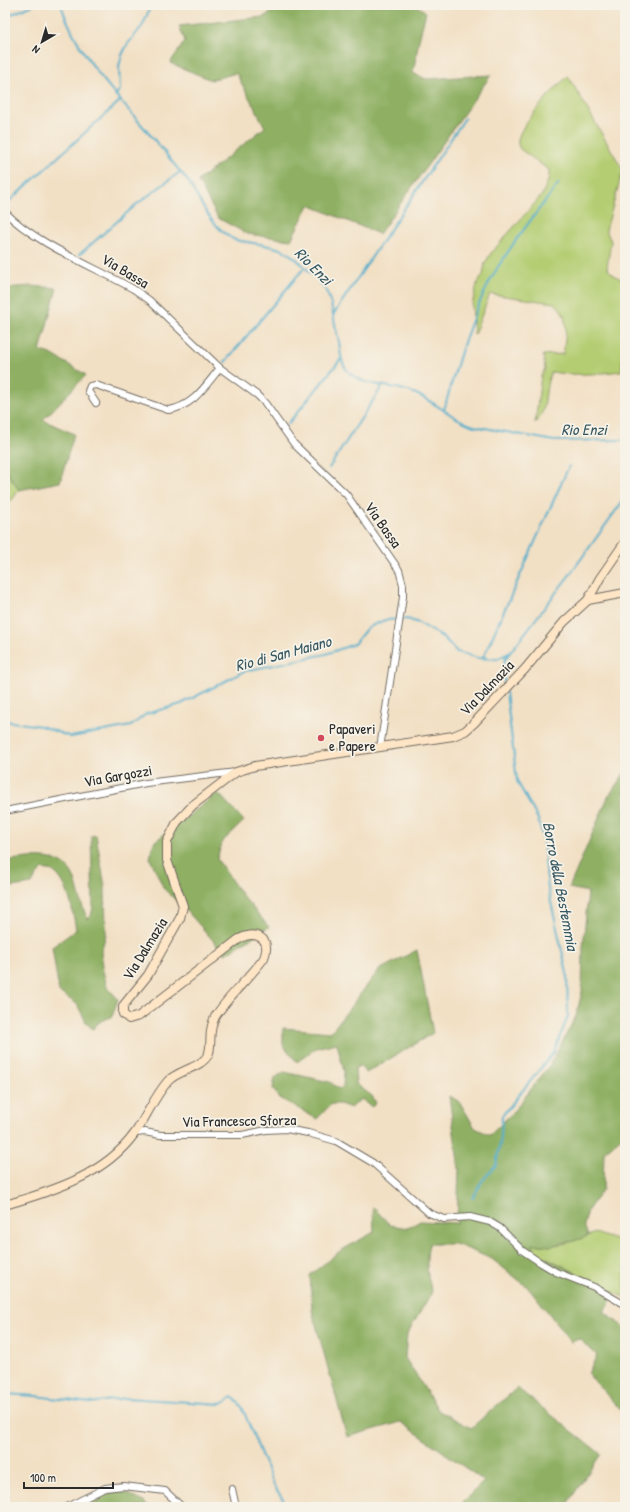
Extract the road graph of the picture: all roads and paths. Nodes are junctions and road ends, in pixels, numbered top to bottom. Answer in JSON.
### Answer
{"nodes":[{"id":1,"x":5,"y":212,"type":"edge"},
{"id":2,"x":220,"y":368,"type":"junction"},
{"id":3,"x":96,"y":403,"type":"dead end"},
{"id":4,"x":625,"y":542,"type":"edge"},
{"id":5,"x":625,"y":593,"type":"edge"},
{"id":6,"x":588,"y":600,"type":"junction"},
{"id":7,"x":380,"y":748,"type":"junction"},
{"id":8,"x":236,"y":772,"type":"junction"},
{"id":9,"x":5,"y":811,"type":"edge"},
{"id":10,"x":136,"y":1133,"type":"junction"},
{"id":11,"x":5,"y":1205,"type":"edge"},
{"id":12,"x":625,"y":1305,"type":"edge"},
{"id":13,"x":232,"y":1489,"type":"dead end"},
{"id":14,"x":67,"y":1507,"type":"edge"},
{"id":15,"x":182,"y":1507,"type":"edge"},
{"id":16,"x":236,"y":1507,"type":"edge"}],
"edges":[{"from":1,"to":2,"type":"street","name":"Via Bassa"},
{"from":2,"to":3,"type":"street"},
{"from":2,"to":7,"type":"street","name":"Via Bassa"},
{"from":4,"to":6,"type":"main road"},
{"from":5,"to":6,"type":"main road"},
{"from":6,"to":7,"type":"main road","name":"Via Dalmazia"},
{"from":7,"to":8,"type":"main road","name":"Via Dalmazia"},
{"from":8,"to":9,"type":"street","name":"Via Gargozzi"},
{"from":8,"to":10,"type":"main road","name":"Via Dalmazia"},
{"from":10,"to":11,"type":"main road","name":"Via Dalmazia"},
{"from":10,"to":12,"type":"street","name":"Via Francesco Sforza"},
{"from":13,"to":16,"type":"street"},
{"from":14,"to":15,"type":"street"}]}
